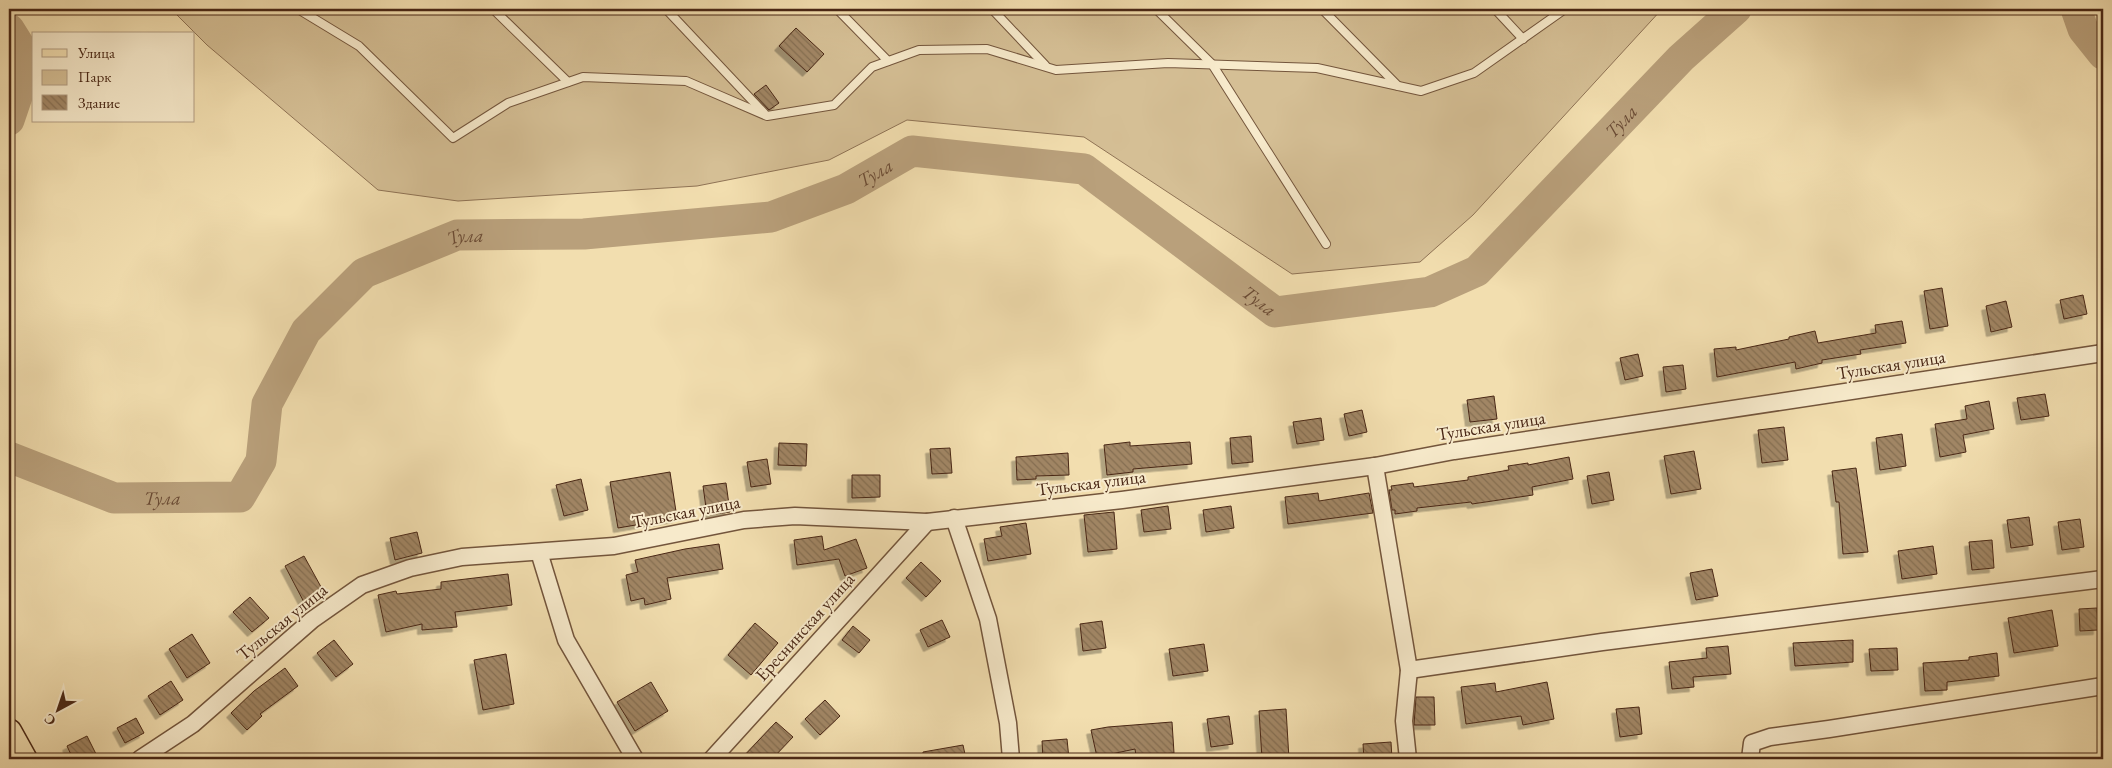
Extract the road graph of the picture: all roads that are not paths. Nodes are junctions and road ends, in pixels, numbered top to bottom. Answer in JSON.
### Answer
{"nodes":[{"id":1,"x":298,"y":9,"type":"edge"},
{"id":2,"x":493,"y":9,"type":"edge"},
{"id":3,"x":666,"y":9,"type":"edge"},
{"id":4,"x":837,"y":9,"type":"edge"},
{"id":5,"x":992,"y":9,"type":"edge"},
{"id":6,"x":1156,"y":9,"type":"edge"},
{"id":7,"x":1322,"y":9,"type":"edge"},
{"id":8,"x":1495,"y":9,"type":"edge"},
{"id":9,"x":1564,"y":9,"type":"edge"},
{"id":10,"x":1523,"y":39,"type":"junction"},
{"id":11,"x":888,"y":61,"type":"junction"},
{"id":12,"x":1212,"y":64,"type":"junction"},
{"id":13,"x":1047,"y":67,"type":"junction"},
{"id":14,"x":568,"y":82,"type":"junction"},
{"id":15,"x":1399,"y":87,"type":"junction"},
{"id":16,"x":767,"y":116,"type":"junction"},
{"id":17,"x":1326,"y":244,"type":"dead end"},
{"id":18,"x":2103,"y":353,"type":"edge"},
{"id":19,"x":1375,"y":466,"type":"junction"},
{"id":20,"x":954,"y":518,"type":"junction"},
{"id":21,"x":927,"y":522,"type":"junction"},
{"id":22,"x":538,"y":552,"type":"junction"},
{"id":23,"x":2103,"y":579,"type":"edge"},
{"id":24,"x":1409,"y":670,"type":"junction"},
{"id":25,"x":2103,"y":686,"type":"edge"},
{"id":26,"x":9,"y":732,"type":"edge"},
{"id":27,"x":24,"y":759,"type":"edge"},
{"id":28,"x":140,"y":759,"type":"edge"},
{"id":29,"x":635,"y":759,"type":"edge"},
{"id":30,"x":712,"y":759,"type":"edge"},
{"id":31,"x":1011,"y":759,"type":"edge"},
{"id":32,"x":1408,"y":759,"type":"edge"},
{"id":33,"x":1750,"y":759,"type":"edge"}],
"edges":[{"from":1,"to":14,"type":"lane"},
{"from":2,"to":14,"type":"lane"},
{"from":3,"to":16,"type":"lane"},
{"from":4,"to":11,"type":"lane"},
{"from":5,"to":13,"type":"lane"},
{"from":6,"to":12,"type":"lane"},
{"from":7,"to":15,"type":"lane"},
{"from":8,"to":10,"type":"lane"},
{"from":9,"to":10,"type":"lane"},
{"from":10,"to":15,"type":"lane"},
{"from":11,"to":13,"type":"lane"},
{"from":11,"to":16,"type":"lane"},
{"from":12,"to":13,"type":"lane"},
{"from":12,"to":15,"type":"lane"},
{"from":12,"to":17,"type":"lane"},
{"from":14,"to":16,"type":"lane"},
{"from":18,"to":19,"type":"street","name":"Тульская улица"},
{"from":19,"to":20,"type":"street","name":"Тульская улица"},
{"from":19,"to":24,"type":"street"},
{"from":20,"to":21,"type":"street","name":"Тульская улица"},
{"from":20,"to":31,"type":"street"},
{"from":21,"to":22,"type":"street","name":"Тульская улица"},
{"from":21,"to":30,"type":"street","name":"Ереснинская улица"},
{"from":22,"to":28,"type":"street","name":"Тульская улица"},
{"from":22,"to":29,"type":"street"},
{"from":23,"to":24,"type":"street"},
{"from":24,"to":32,"type":"street"},
{"from":25,"to":33,"type":"street"},
{"from":26,"to":27,"type":"main road"}]}
